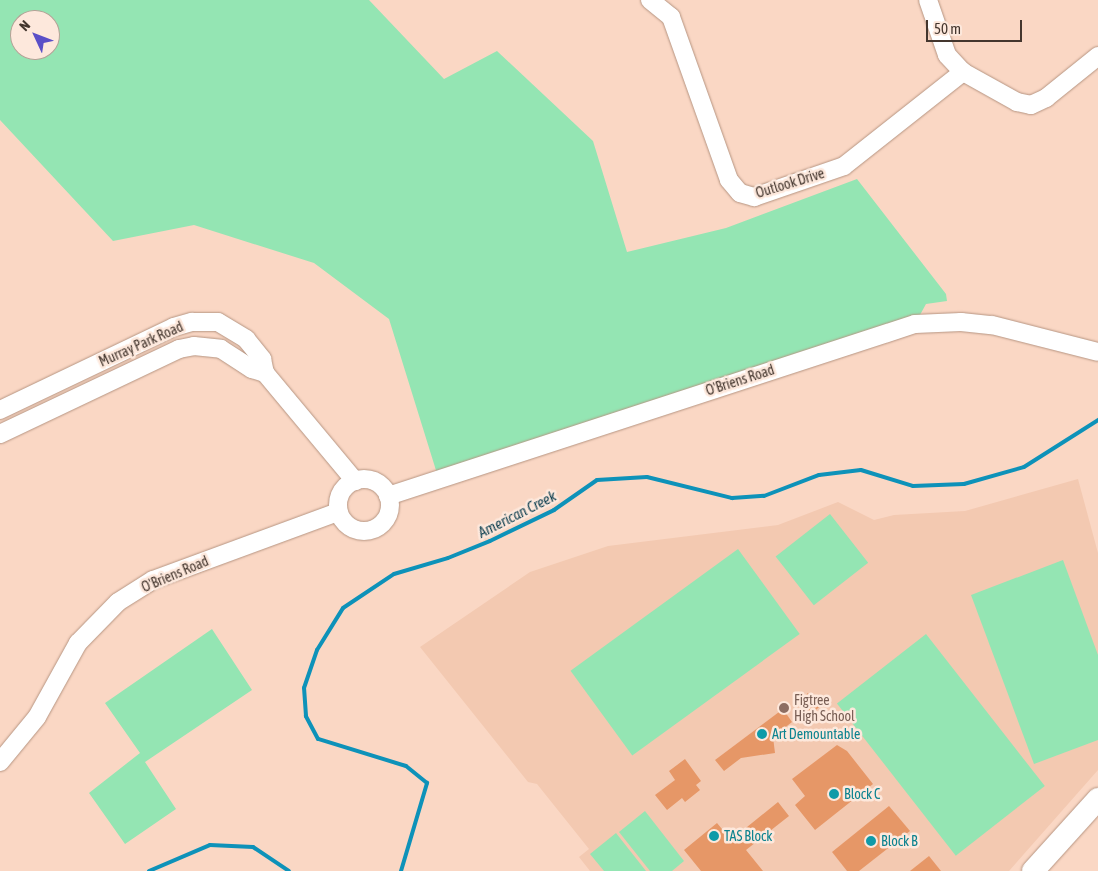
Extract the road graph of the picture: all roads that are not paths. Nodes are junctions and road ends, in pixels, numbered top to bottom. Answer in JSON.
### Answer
{"nodes":[{"id":1,"x":650,"y":0,"type":"edge"},
{"id":2,"x":928,"y":0,"type":"edge"},
{"id":3,"x":1098,"y":56,"type":"edge"},
{"id":4,"x":963,"y":72,"type":"junction"},
{"id":5,"x":1098,"y":352,"type":"edge"},
{"id":6,"x":265,"y":373,"type":"junction"},
{"id":7,"x":0,"y":410,"type":"edge"},
{"id":8,"x":0,"y":434,"type":"edge"},
{"id":9,"x":355,"y":481,"type":"junction"},
{"id":10,"x":388,"y":496,"type":"junction"},
{"id":11,"x":338,"y":512,"type":"junction"},
{"id":12,"x":0,"y":762,"type":"edge"},
{"id":13,"x":1098,"y":799,"type":"edge"},
{"id":14,"x":1033,"y":871,"type":"edge"}],
"edges":[{"from":1,"to":4,"type":"street","name":"Outlook Drive"},
{"from":2,"to":4,"type":"street"},
{"from":3,"to":4,"type":"street"},
{"from":5,"to":10,"type":"street","name":"O'Briens Road"},
{"from":6,"to":7,"type":"street","name":"Murray Park Road"},
{"from":6,"to":8,"type":"street","name":"Murray Park Road"},
{"from":6,"to":9,"type":"street","name":"Murray Park Road"},
{"from":9,"to":10,"type":"street"},
{"from":9,"to":11,"type":"street"},
{"from":10,"to":11,"type":"street"},
{"from":11,"to":12,"type":"street","name":"O'Briens Road"},
{"from":13,"to":14,"type":"main road"}]}
